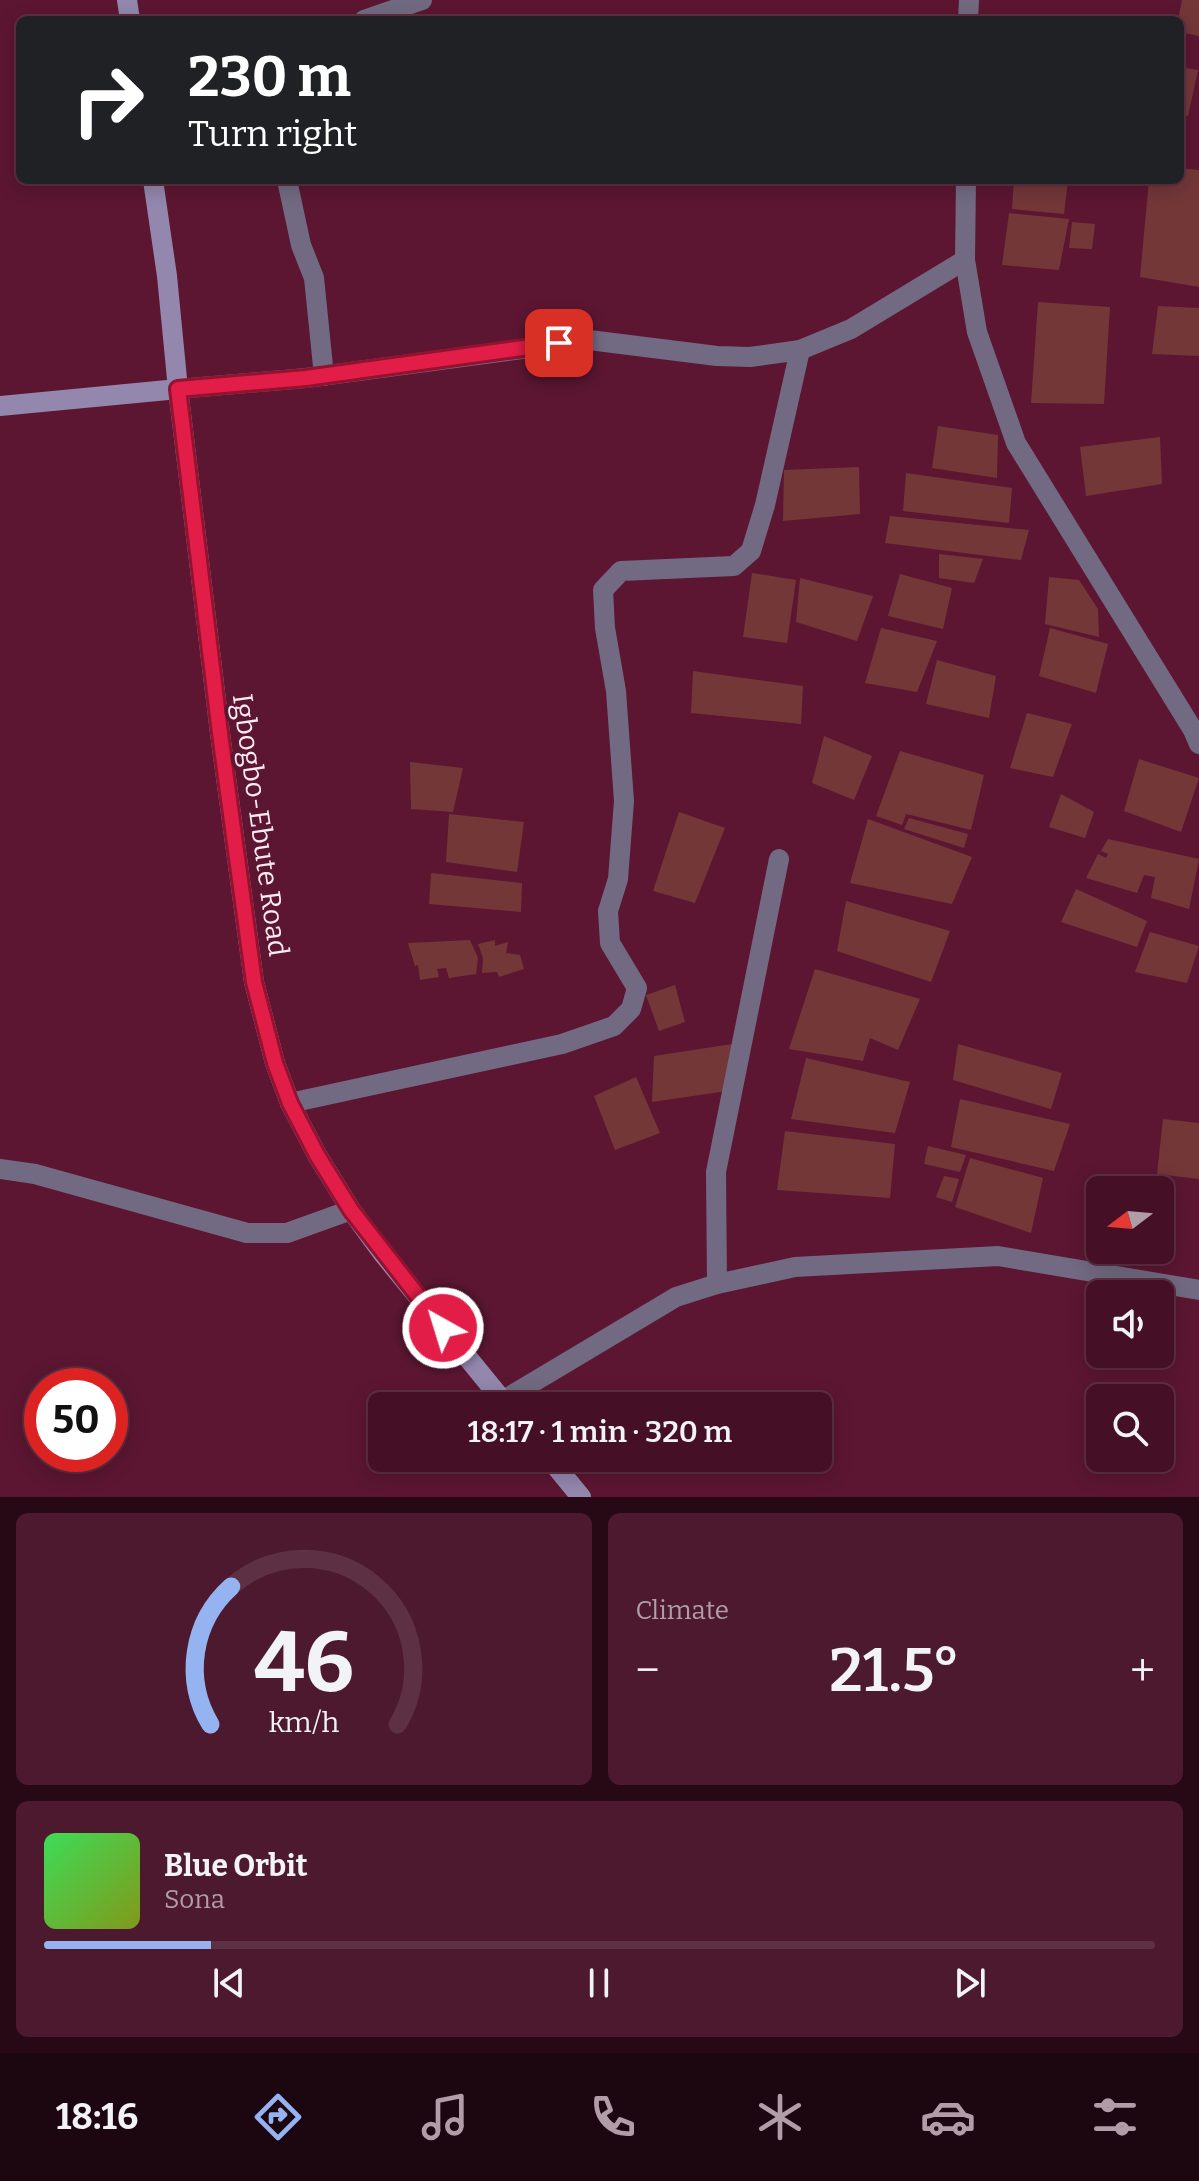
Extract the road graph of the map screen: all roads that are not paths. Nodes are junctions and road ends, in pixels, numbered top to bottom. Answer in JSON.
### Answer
{"nodes":[{"id":1,"x":422,"y":0,"type":"edge"},
{"id":2,"x":376,"y":16,"type":"edge"},
{"id":3,"x":154,"y":184,"type":"edge"},
{"id":4,"x":288,"y":184,"type":"edge"},
{"id":5,"x":966,"y":184,"type":"edge"},
{"id":6,"x":965,"y":260,"type":"junction"},
{"id":7,"x":800,"y":350,"type":"junction"},
{"id":8,"x":324,"y":376,"type":"junction"},
{"id":9,"x":178,"y":389,"type":"junction"},
{"id":10,"x":0,"y":406,"type":"edge"},
{"id":11,"x":1197,"y":735,"type":"edge"},
{"id":12,"x":779,"y":859,"type":"dead end"},
{"id":13,"x":290,"y":1103,"type":"junction"},
{"id":14,"x":0,"y":1169,"type":"edge"},
{"id":15,"x":351,"y":1210,"type":"junction"},
{"id":16,"x":717,"y":1284,"type":"junction"},
{"id":17,"x":1199,"y":1290,"type":"edge"},
{"id":18,"x":495,"y":1392,"type":"edge"},
{"id":19,"x":522,"y":1392,"type":"edge"},
{"id":20,"x":560,"y":1472,"type":"edge"},
{"id":21,"x":581,"y":1497,"type":"edge"}],
"edges":[{"from":1,"to":2,"type":"street"},
{"from":3,"to":9,"type":"main road","name":"Igbogbo-Ebute Road"},
{"from":4,"to":8,"type":"street"},
{"from":5,"to":6,"type":"street"},
{"from":6,"to":7,"type":"street"},
{"from":6,"to":11,"type":"street"},
{"from":7,"to":8,"type":"street"},
{"from":7,"to":13,"type":"street"},
{"from":8,"to":9,"type":"street"},
{"from":9,"to":10,"type":"main road"},
{"from":9,"to":13,"type":"main road","name":"Igbogbo-Ebute Road"},
{"from":12,"to":16,"type":"street"},
{"from":13,"to":15,"type":"main road","name":"Igbogbo-Ebute Road"},
{"from":14,"to":15,"type":"street"},
{"from":15,"to":18,"type":"main road","name":"Igbogbo-Ebute Road"},
{"from":16,"to":17,"type":"street"},
{"from":16,"to":19,"type":"street"},
{"from":20,"to":21,"type":"main road"}]}
